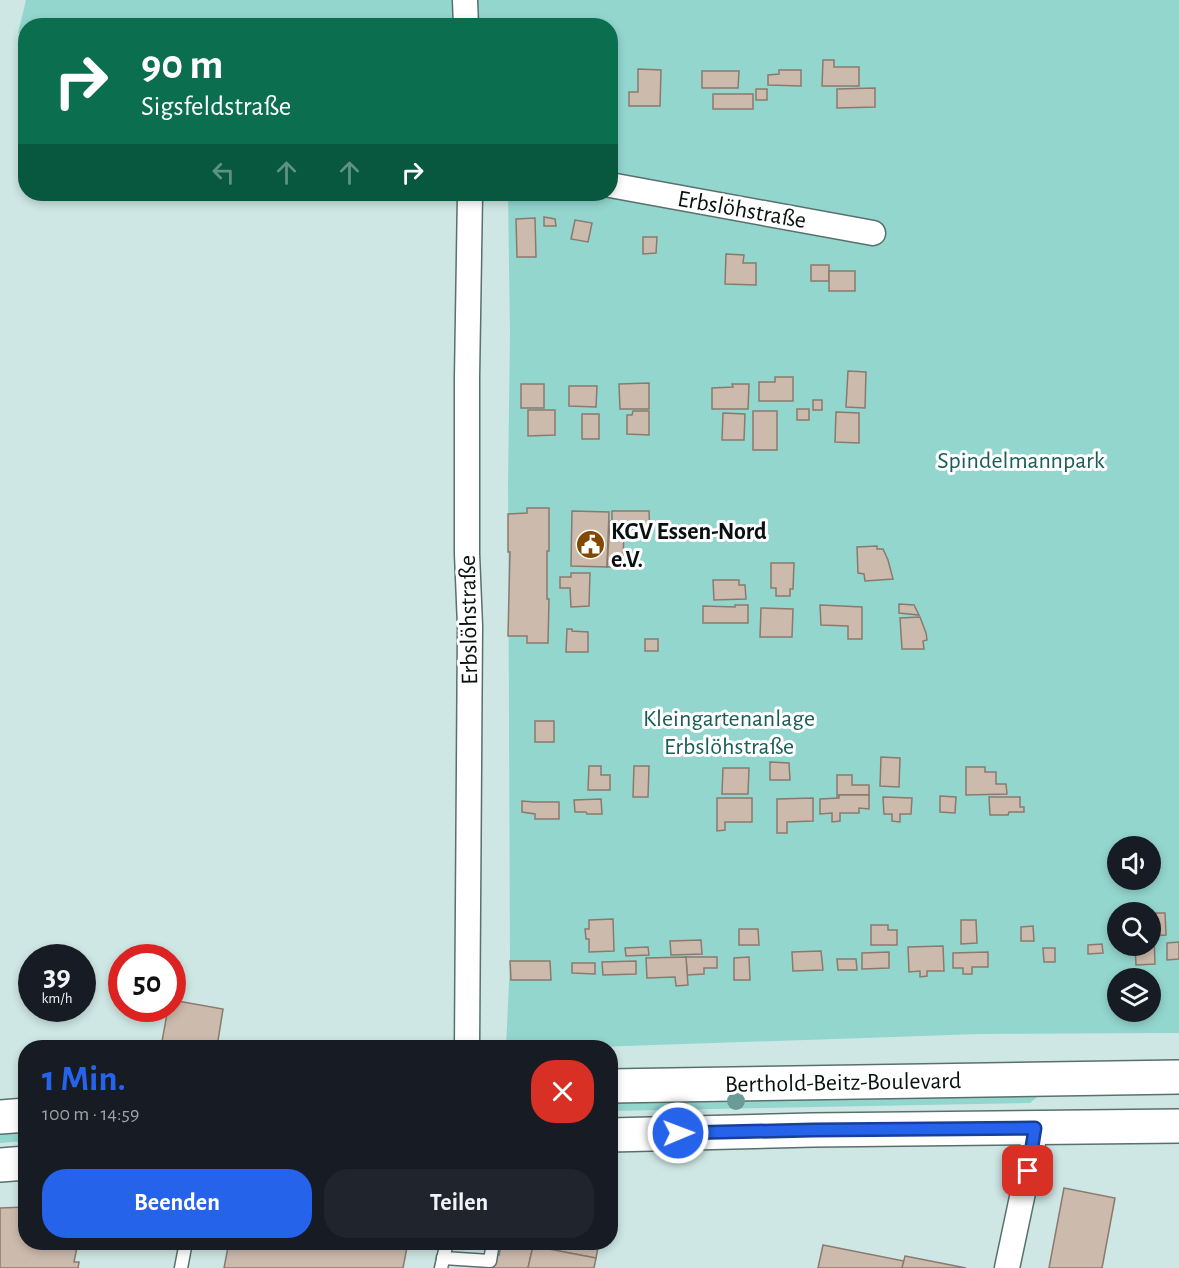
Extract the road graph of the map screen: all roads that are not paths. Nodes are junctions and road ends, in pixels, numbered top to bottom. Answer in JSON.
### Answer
{"nodes":[{"id":1,"x":465,"y":0,"type":"edge"},
{"id":2,"x":466,"y":18,"type":"edge"},
{"id":3,"x":618,"y":186,"type":"edge"},
{"id":4,"x":470,"y":201,"type":"edge"},
{"id":5,"x":873,"y":233,"type":"dead end"},
{"id":6,"x":467,"y":1040,"type":"edge"},
{"id":7,"x":1179,"y":1077,"type":"edge"},
{"id":8,"x":1076,"y":1078,"type":"junction"},
{"id":9,"x":618,"y":1086,"type":"edge"},
{"id":10,"x":18,"y":1117,"type":"edge"},
{"id":11,"x":0,"y":1118,"type":"edge"},
{"id":12,"x":1179,"y":1126,"type":"edge"},
{"id":13,"x":1035,"y":1128,"type":"junction"},
{"id":14,"x":618,"y":1135,"type":"edge"},
{"id":15,"x":18,"y":1164,"type":"edge"},
{"id":16,"x":0,"y":1165,"type":"edge"},
{"id":17,"x":184,"y":1250,"type":"edge"},
{"id":18,"x":492,"y":1250,"type":"edge"},
{"id":19,"x":442,"y":1263,"type":"edge"},
{"id":20,"x":181,"y":1268,"type":"edge"},
{"id":21,"x":1007,"y":1268,"type":"edge"}],
"edges":[{"from":1,"to":2,"type":"street"},
{"from":3,"to":5,"type":"street","name":"Erbslöhstraße"},
{"from":4,"to":6,"type":"street","name":"Erbslöhstraße"},
{"from":7,"to":8,"type":"main road","name":"Berthold-Beitz-Boulevard"},
{"from":8,"to":9,"type":"main road","name":"Berthold-Beitz-Boulevard"},
{"from":8,"to":13,"type":"main road"},
{"from":10,"to":11,"type":"main road"},
{"from":12,"to":13,"type":"main road","name":"Berthold-Beitz-Boulevard"},
{"from":13,"to":14,"type":"main road","name":"Berthold-Beitz-Boulevard"},
{"from":13,"to":21,"type":"street"},
{"from":15,"to":16,"type":"main road"},
{"from":17,"to":20,"type":"lane"},
{"from":18,"to":19,"type":"lane"}]}
